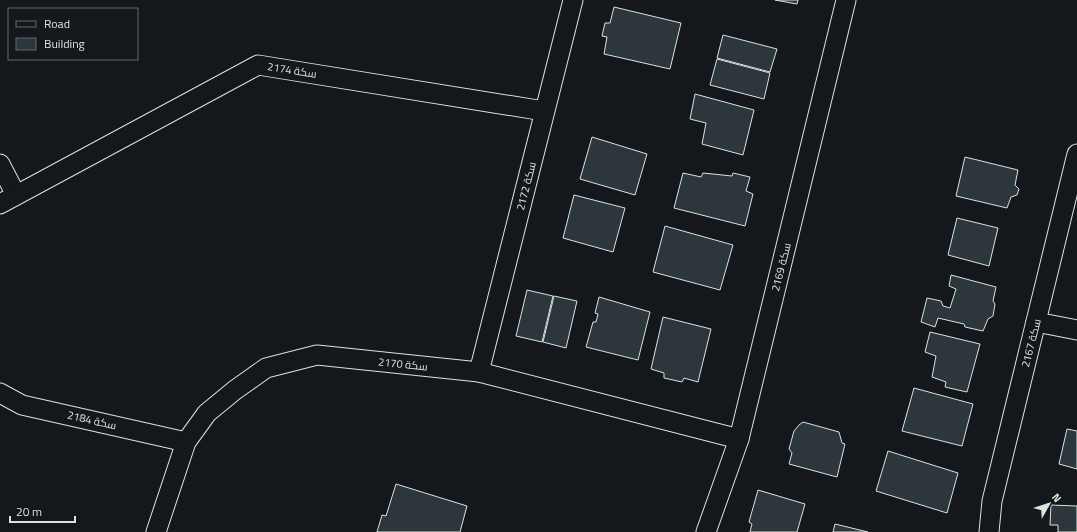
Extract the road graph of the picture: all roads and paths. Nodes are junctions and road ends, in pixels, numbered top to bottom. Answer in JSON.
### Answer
{"nodes":[{"id":1,"x":573,"y":0,"type":"edge"},
{"id":2,"x":846,"y":0,"type":"edge"},
{"id":3,"x":544,"y":112,"type":"junction"},
{"id":4,"x":1077,"y":154,"type":"edge"},
{"id":5,"x":0,"y":164,"type":"edge"},
{"id":6,"x":8,"y":200,"type":"edge"},
{"id":7,"x":1036,"y":322,"type":"junction"},
{"id":8,"x":1077,"y":330,"type":"edge"},
{"id":9,"x":479,"y":372,"type":"junction"},
{"id":10,"x":0,"y":393,"type":"edge"},
{"id":11,"x":739,"y":439,"type":"junction"},
{"id":12,"x":186,"y":442,"type":"junction"},
{"id":13,"x":156,"y":532,"type":"edge"},
{"id":14,"x":706,"y":532,"type":"edge"},
{"id":15,"x":989,"y":532,"type":"edge"}],
"edges":[{"from":1,"to":3,"type":"street","name":"سكة 2172"},
{"from":2,"to":11,"type":"street","name":"سكة 2169"},
{"from":3,"to":6,"type":"street","name":"سكة 2174"},
{"from":3,"to":9,"type":"street","name":"سكة 2172"},
{"from":4,"to":7,"type":"street","name":"سكة 2167"},
{"from":5,"to":6,"type":"street"},
{"from":7,"to":8,"type":"street"},
{"from":7,"to":15,"type":"street","name":"سكة 2167"},
{"from":9,"to":11,"type":"street","name":"سكة 2170"},
{"from":9,"to":12,"type":"street","name":"سكة 2170"},
{"from":10,"to":12,"type":"street","name":"سكة 2184"},
{"from":11,"to":14,"type":"street","name":"سكة 2169"},
{"from":12,"to":13,"type":"street","name":"سكة 2170"}]}
